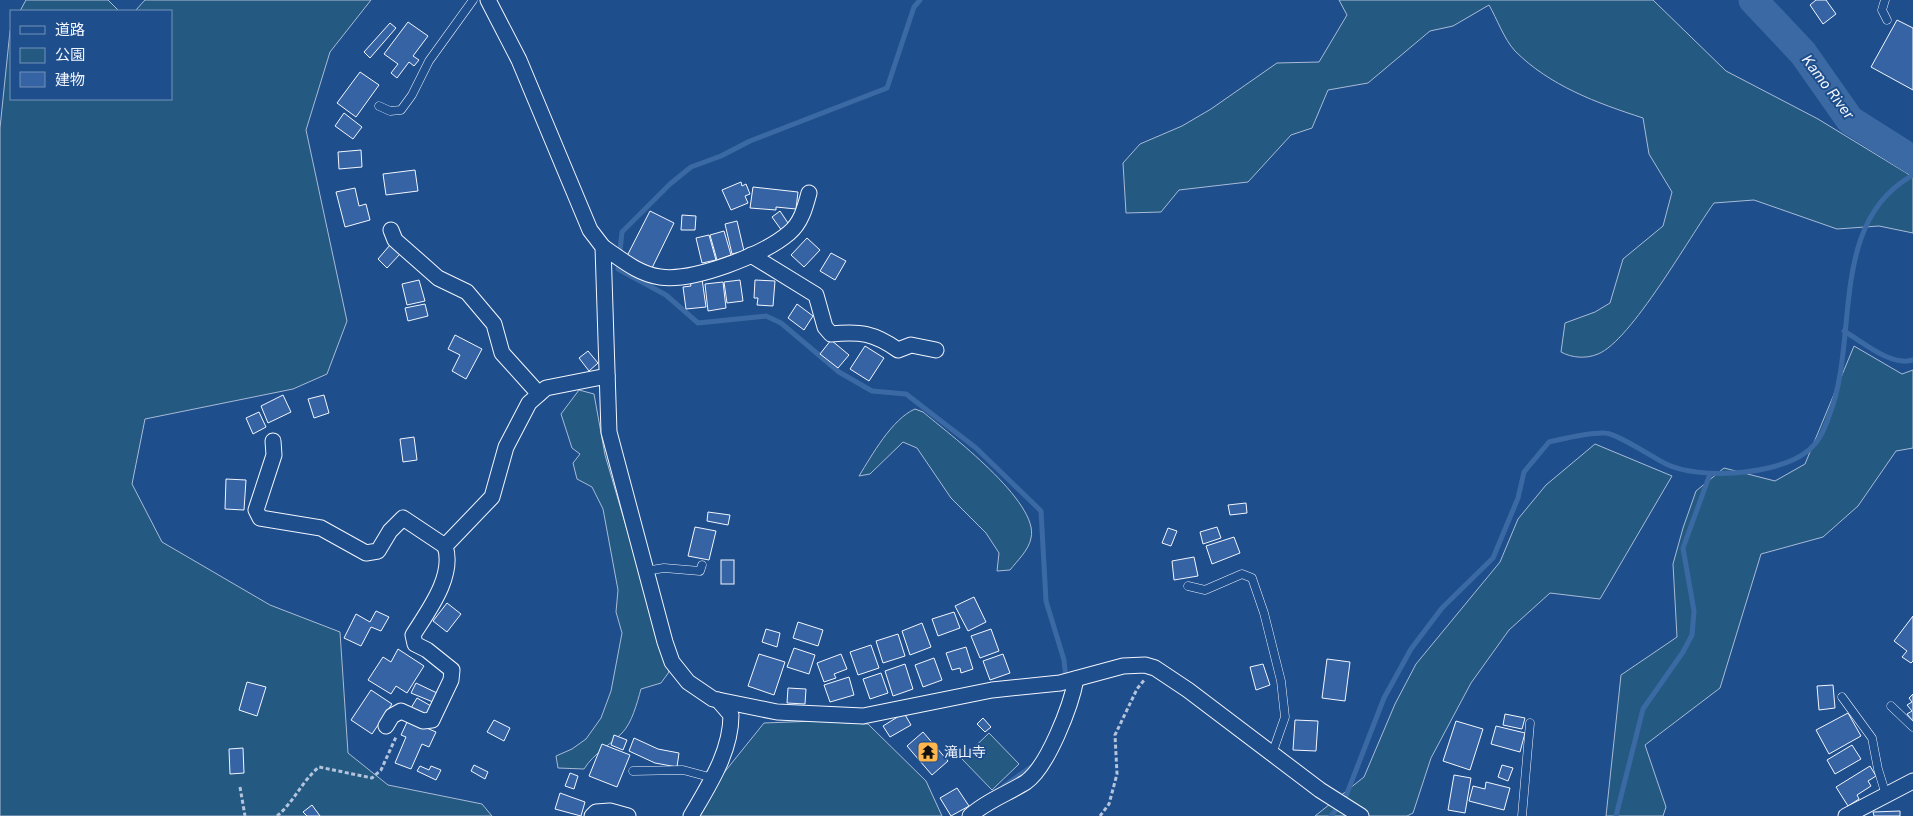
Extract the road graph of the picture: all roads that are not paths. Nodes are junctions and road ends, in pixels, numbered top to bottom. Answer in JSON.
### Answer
{"nodes":[{"id":1,"x":473,"y":0,"type":"edge"},
{"id":2,"x":488,"y":0,"type":"edge"},
{"id":3,"x":1885,"y":0,"type":"edge"},
{"id":4,"x":1887,"y":20,"type":"dead end"},
{"id":5,"x":380,"y":106,"type":"dead end"},
{"id":6,"x":809,"y":193,"type":"dead end"},
{"id":7,"x":391,"y":230,"type":"dead end"},
{"id":8,"x":603,"y":247,"type":"junction"},
{"id":9,"x":751,"y":256,"type":"junction"},
{"id":10,"x":936,"y":350,"type":"dead end"},
{"id":11,"x":607,"y":376,"type":"junction"},
{"id":12,"x":539,"y":394,"type":"junction"},
{"id":13,"x":273,"y":441,"type":"dead end"},
{"id":14,"x":445,"y":546,"type":"junction"},
{"id":15,"x":702,"y":565,"type":"dead end"},
{"id":16,"x":645,"y":571,"type":"junction"},
{"id":17,"x":1188,"y":586,"type":"dead end"},
{"id":18,"x":1069,"y":681,"type":"junction"},
{"id":19,"x":1842,"y":697,"type":"dead end"},
{"id":20,"x":718,"y":700,"type":"junction"},
{"id":21,"x":1891,"y":706,"type":"dead end"},
{"id":22,"x":1530,"y":723,"type":"dead end"},
{"id":23,"x":386,"y":726,"type":"dead end"},
{"id":24,"x":1913,"y":727,"type":"edge"},
{"id":25,"x":1272,"y":754,"type":"junction"},
{"id":26,"x":632,"y":770,"type":"dead end"},
{"id":27,"x":713,"y":778,"type":"junction"},
{"id":28,"x":1913,"y":781,"type":"edge"},
{"id":29,"x":1886,"y":795,"type":"junction"},
{"id":30,"x":592,"y":816,"type":"edge"},
{"id":31,"x":628,"y":816,"type":"edge"},
{"id":32,"x":691,"y":816,"type":"edge"},
{"id":33,"x":970,"y":816,"type":"edge"},
{"id":34,"x":1361,"y":816,"type":"edge"},
{"id":35,"x":1522,"y":816,"type":"edge"},
{"id":36,"x":1846,"y":816,"type":"edge"}],
"edges":[{"from":1,"to":5,"type":"lane"},
{"from":2,"to":8,"type":"street"},
{"from":3,"to":4,"type":"lane"},
{"from":6,"to":9,"type":"street"},
{"from":7,"to":12,"type":"street"},
{"from":8,"to":9,"type":"street"},
{"from":8,"to":11,"type":"street"},
{"from":9,"to":10,"type":"street"},
{"from":11,"to":12,"type":"street"},
{"from":11,"to":16,"type":"street"},
{"from":12,"to":14,"type":"street"},
{"from":13,"to":14,"type":"street"},
{"from":14,"to":23,"type":"street"},
{"from":15,"to":16,"type":"lane"},
{"from":16,"to":20,"type":"street"},
{"from":17,"to":25,"type":"lane"},
{"from":18,"to":20,"type":"street"},
{"from":18,"to":25,"type":"street"},
{"from":18,"to":33,"type":"street"},
{"from":19,"to":29,"type":"lane"},
{"from":20,"to":27,"type":"street"},
{"from":21,"to":24,"type":"lane"},
{"from":22,"to":35,"type":"lane"},
{"from":25,"to":34,"type":"street"},
{"from":26,"to":27,"type":"lane"},
{"from":27,"to":32,"type":"street"},
{"from":28,"to":29,"type":"street"},
{"from":29,"to":36,"type":"street"},
{"from":30,"to":31,"type":"street"}]}
